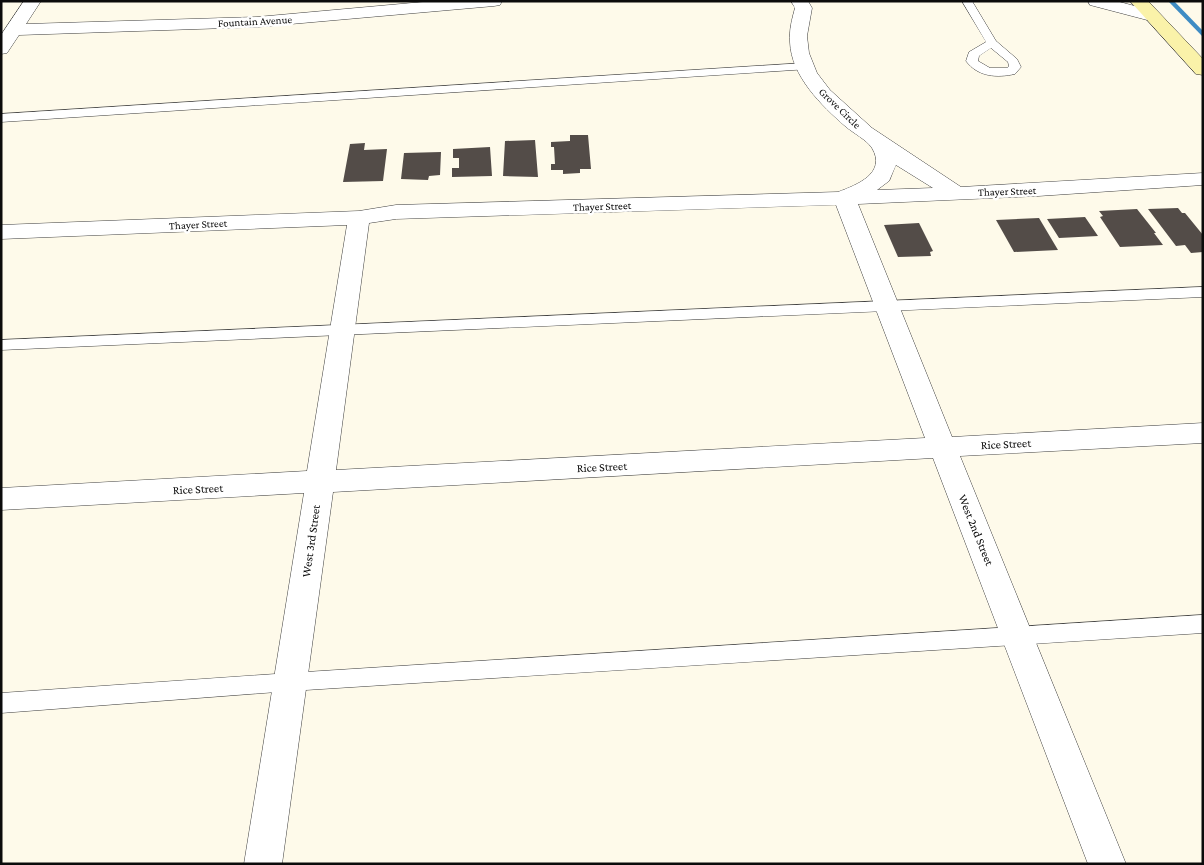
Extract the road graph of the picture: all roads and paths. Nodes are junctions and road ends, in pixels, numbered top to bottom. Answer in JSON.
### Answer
{"nodes":[{"id":1,"x":33,"y":1,"type":"edge"},
{"id":2,"x":357,"y":1,"type":"edge"},
{"id":3,"x":494,"y":1,"type":"edge"},
{"id":4,"x":967,"y":1,"type":"edge"},
{"id":5,"x":1096,"y":1,"type":"edge"},
{"id":6,"x":1138,"y":1,"type":"edge"},
{"id":7,"x":460,"y":3,"type":"edge"},
{"id":8,"x":805,"y":3,"type":"edge"},
{"id":9,"x":1152,"y":16,"type":"junction"},
{"id":10,"x":257,"y":22,"type":"junction"},
{"id":11,"x":15,"y":30,"type":"junction"},
{"id":12,"x":992,"y":43,"type":"dead end"},
{"id":13,"x":1,"y":49,"type":"edge"},
{"id":14,"x":805,"y":67,"type":"junction"},
{"id":15,"x":1203,"y":70,"type":"edge"},
{"id":16,"x":1,"y":118,"type":"edge"},
{"id":17,"x":881,"y":145,"type":"junction"},
{"id":18,"x":1203,"y":179,"type":"edge"},
{"id":19,"x":955,"y":193,"type":"junction"},
{"id":20,"x":844,"y":197,"type":"junction"},
{"id":21,"x":359,"y":218,"type":"junction"},
{"id":22,"x":1,"y":232,"type":"edge"},
{"id":23,"x":1203,"y":292,"type":"edge"},
{"id":24,"x":887,"y":306,"type":"junction"},
{"id":25,"x":342,"y":331,"type":"junction"},
{"id":26,"x":1,"y":345,"type":"edge"},
{"id":27,"x":1203,"y":433,"type":"edge"},
{"id":28,"x":943,"y":447,"type":"junction"},
{"id":29,"x":320,"y":481,"type":"junction"},
{"id":30,"x":1,"y":500,"type":"edge"},
{"id":31,"x":1203,"y":624,"type":"edge"},
{"id":32,"x":1018,"y":636,"type":"junction"},
{"id":33,"x":290,"y":682,"type":"junction"},
{"id":34,"x":1,"y":703,"type":"edge"},
{"id":35,"x":263,"y":864,"type":"edge"},
{"id":36,"x":1107,"y":864,"type":"edge"}],
"edges":[{"from":1,"to":11,"type":"street"},
{"from":2,"to":10,"type":"street"},
{"from":3,"to":7,"type":"street","name":"Fountain Avenue"},
{"from":4,"to":12,"type":"lane"},
{"from":5,"to":9,"type":"street"},
{"from":6,"to":9,"type":"main road"},
{"from":7,"to":10,"type":"street","name":"Fountain Avenue"},
{"from":8,"to":14,"type":"street","name":"Grove Circle"},
{"from":9,"to":15,"type":"main road"},
{"from":10,"to":11,"type":"street","name":"Fountain Avenue"},
{"from":11,"to":13,"type":"street"},
{"from":14,"to":16,"type":"lane"},
{"from":14,"to":17,"type":"street","name":"Grove Circle"},
{"from":17,"to":19,"type":"street","name":"Grove Circle"},
{"from":17,"to":20,"type":"street"},
{"from":18,"to":19,"type":"street","name":"Thayer Street"},
{"from":19,"to":20,"type":"street","name":"Thayer Street"},
{"from":20,"to":21,"type":"street","name":"Thayer Street"},
{"from":20,"to":24,"type":"street","name":"West 2nd Street"},
{"from":21,"to":22,"type":"street","name":"Thayer Street"},
{"from":21,"to":25,"type":"street","name":"West 3rd Street"},
{"from":23,"to":24,"type":"lane"},
{"from":24,"to":25,"type":"lane"},
{"from":24,"to":28,"type":"street","name":"West 2nd Street"},
{"from":25,"to":26,"type":"lane"},
{"from":25,"to":29,"type":"street","name":"West 3rd Street"},
{"from":27,"to":28,"type":"street","name":"Rice Street"},
{"from":28,"to":29,"type":"street","name":"Rice Street"},
{"from":28,"to":32,"type":"street","name":"West 2nd Street"},
{"from":29,"to":30,"type":"street","name":"Rice Street"},
{"from":29,"to":33,"type":"street","name":"West 3rd Street"},
{"from":31,"to":32,"type":"lane"},
{"from":32,"to":33,"type":"lane"},
{"from":32,"to":36,"type":"street","name":"West 2nd Street"},
{"from":33,"to":34,"type":"lane"},
{"from":33,"to":35,"type":"street","name":"West 3rd Street"}]}
